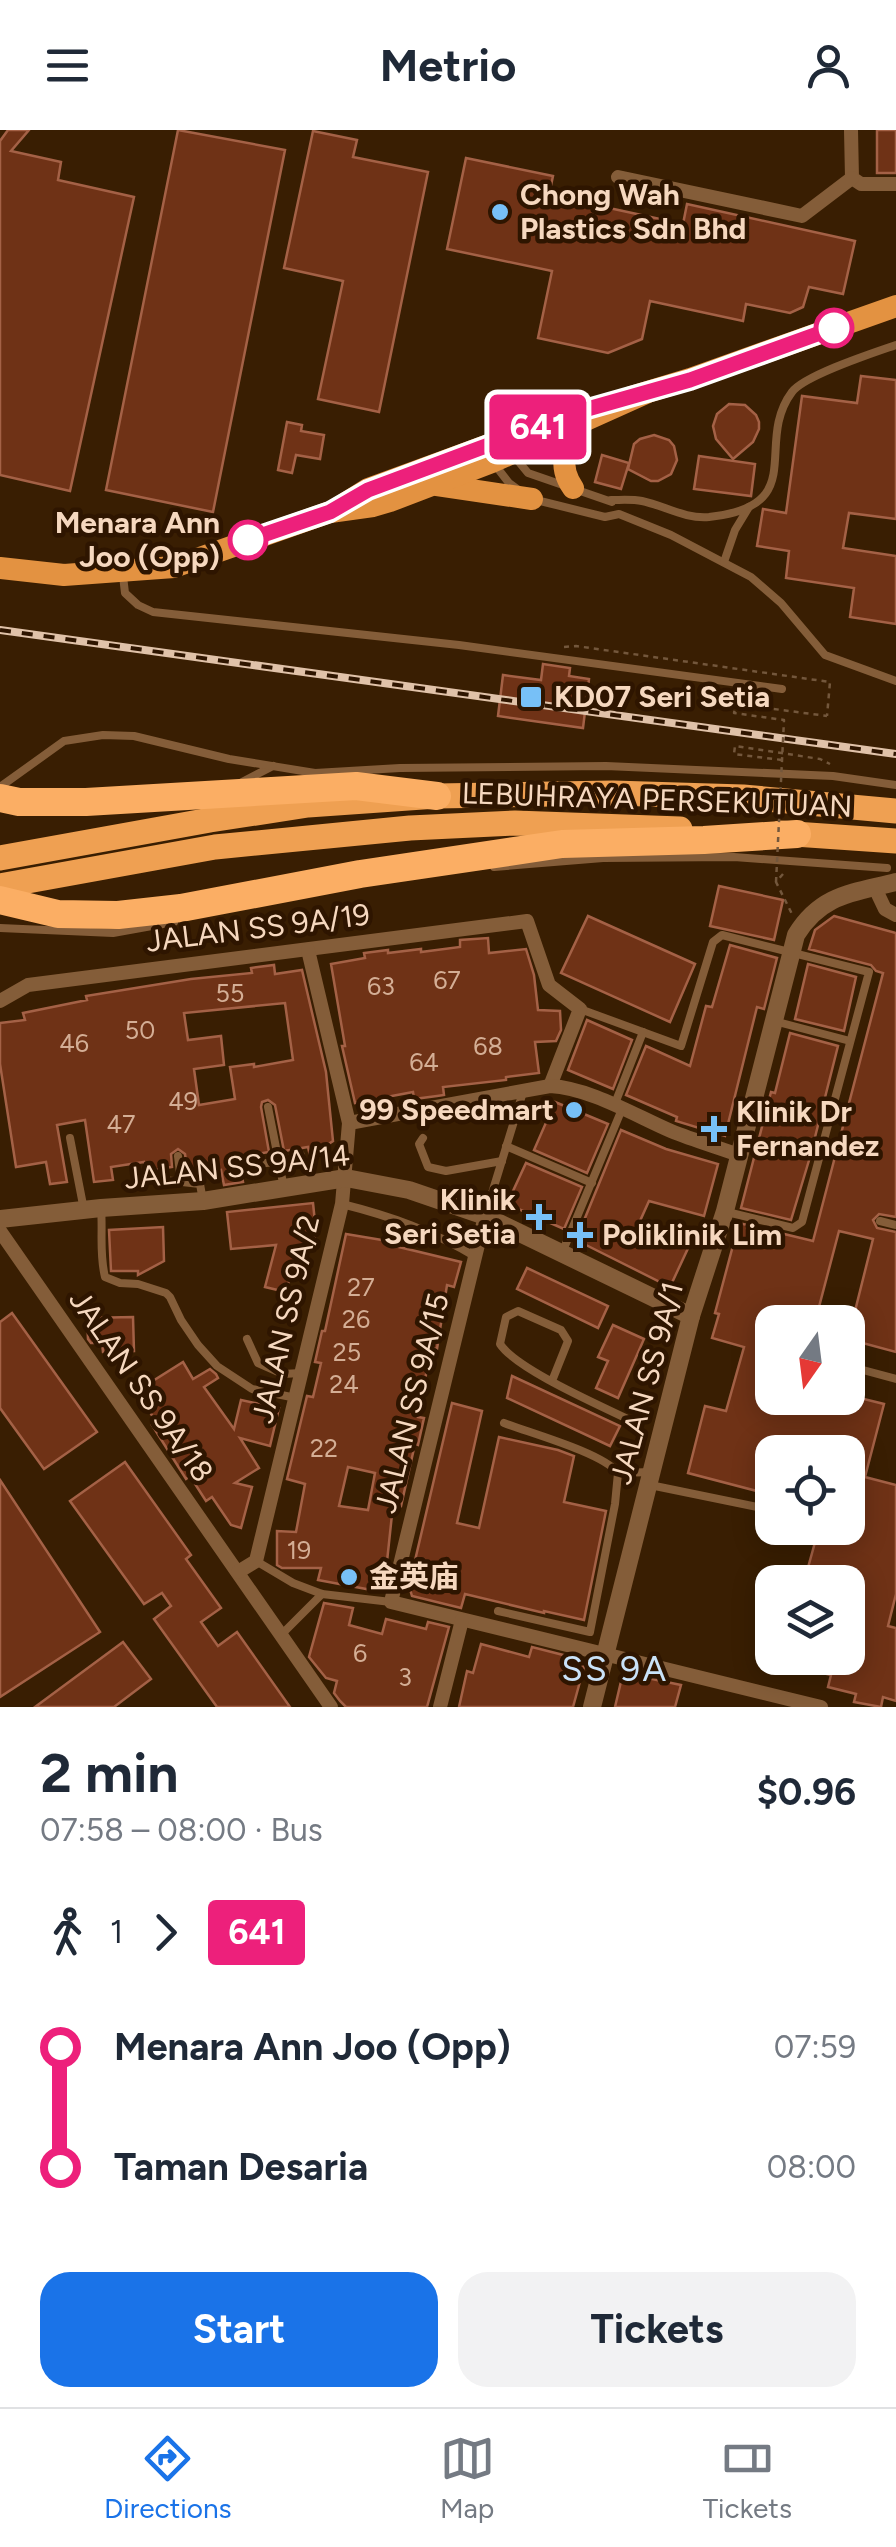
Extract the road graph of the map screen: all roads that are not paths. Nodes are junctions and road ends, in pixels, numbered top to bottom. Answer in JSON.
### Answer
{"nodes":[{"id":1,"x":851,"y":130,"type":"edge"},
{"id":2,"x":618,"y":177,"type":"dead end"},
{"id":3,"x":852,"y":178,"type":"junction"},
{"id":4,"x":896,"y":184,"type":"edge"},
{"id":5,"x":896,"y":306,"type":"edge"},
{"id":6,"x":896,"y":345,"type":"edge"},
{"id":7,"x":646,"y":393,"type":"junction"},
{"id":8,"x":580,"y":424,"type":"junction"},
{"id":9,"x":500,"y":449,"type":"junction"},
{"id":10,"x":431,"y":484,"type":"junction"},
{"id":11,"x":573,"y":488,"type":"junction"},
{"id":12,"x":532,"y":499,"type":"junction"},
{"id":13,"x":611,"y":500,"type":"junction"},
{"id":14,"x":750,"y":506,"type":"junction"},
{"id":15,"x":330,"y":512,"type":"junction"},
{"id":16,"x":618,"y":514,"type":"junction"},
{"id":17,"x":724,"y":562,"type":"junction"},
{"id":18,"x":0,"y":568,"type":"edge"},
{"id":19,"x":123,"y":572,"type":"junction"},
{"id":20,"x":896,"y":681,"type":"edge"},
{"id":21,"x":782,"y":688,"type":"dead end"},
{"id":22,"x":274,"y":766,"type":"junction"},
{"id":23,"x":896,"y":785,"type":"edge"},
{"id":24,"x":220,"y":794,"type":"junction"},
{"id":25,"x":6,"y":796,"type":"edge"},
{"id":26,"x":438,"y":796,"type":"junction"},
{"id":27,"x":896,"y":810,"type":"edge"},
{"id":28,"x":798,"y":834,"type":"junction"},
{"id":29,"x":896,"y":841,"type":"edge"},
{"id":30,"x":0,"y":858,"type":"edge"},
{"id":31,"x":488,"y":868,"type":"dead end"},
{"id":32,"x":892,"y":875,"type":"edge"},
{"id":33,"x":0,"y":886,"type":"edge"},
{"id":34,"x":875,"y":888,"type":"junction"},
{"id":35,"x":0,"y":900,"type":"edge"},
{"id":36,"x":245,"y":907,"type":"dead end"},
{"id":37,"x":190,"y":910,"type":"junction"},
{"id":38,"x":896,"y":915,"type":"edge"},
{"id":39,"x":0,"y":928,"type":"edge"},
{"id":40,"x":794,"y":944,"type":"junction"},
{"id":41,"x":308,"y":950,"type":"junction"},
{"id":42,"x":0,"y":1002,"type":"edge"},
{"id":43,"x":580,"y":1009,"type":"junction"},
{"id":44,"x":774,"y":1021,"type":"junction"},
{"id":45,"x":643,"y":1032,"type":"junction"},
{"id":46,"x":850,"y":1040,"type":"junction"},
{"id":47,"x":550,"y":1086,"type":"junction"},
{"id":48,"x":523,"y":1092,"type":"junction"},
{"id":49,"x":268,"y":1107,"type":"dead end"},
{"id":50,"x":618,"y":1108,"type":"junction"},
{"id":51,"x":349,"y":1123,"type":"junction"},
{"id":52,"x":70,"y":1138,"type":"dead end"},
{"id":53,"x":423,"y":1138,"type":"dead end"},
{"id":54,"x":506,"y":1146,"type":"junction"},
{"id":55,"x":740,"y":1155,"type":"junction"},
{"id":56,"x":178,"y":1156,"type":"dead end"},
{"id":57,"x":301,"y":1156,"type":"dead end"},
{"id":58,"x":502,"y":1161,"type":"junction"},
{"id":59,"x":277,"y":1162,"type":"junction"},
{"id":60,"x":255,"y":1164,"type":"dead end"},
{"id":61,"x":346,"y":1178,"type":"junction"},
{"id":62,"x":155,"y":1179,"type":"dead end"},
{"id":63,"x":181,"y":1182,"type":"junction"},
{"id":64,"x":592,"y":1183,"type":"junction"},
{"id":65,"x":284,"y":1188,"type":"junction"},
{"id":66,"x":203,"y":1202,"type":"junction"},
{"id":67,"x":342,"y":1204,"type":"junction"},
{"id":68,"x":92,"y":1209,"type":"junction"},
{"id":69,"x":725,"y":1211,"type":"junction"},
{"id":70,"x":485,"y":1216,"type":"junction"},
{"id":71,"x":0,"y":1219,"type":"edge"},
{"id":72,"x":880,"y":1222,"type":"dead end"},
{"id":73,"x":896,"y":1225,"type":"edge"},
{"id":74,"x":0,"y":1230,"type":"edge"},
{"id":75,"x":562,"y":1253,"type":"junction"},
{"id":76,"x":476,"y":1257,"type":"junction"},
{"id":77,"x":691,"y":1316,"type":"junction"},
{"id":78,"x":247,"y":1339,"type":"dead end"},
{"id":79,"x":865,"y":1371,"type":"edge"},
{"id":80,"x":302,"y":1373,"type":"junction"},
{"id":81,"x":896,"y":1379,"type":"edge"},
{"id":82,"x":552,"y":1382,"type":"junction"},
{"id":83,"x":296,"y":1398,"type":"junction"},
{"id":84,"x":504,"y":1422,"type":"dead end"},
{"id":85,"x":636,"y":1423,"type":"dead end"},
{"id":86,"x":618,"y":1473,"type":"junction"},
{"id":87,"x":650,"y":1478,"type":"junction"},
{"id":88,"x":755,"y":1506,"type":"edge"},
{"id":89,"x":256,"y":1561,"type":"junction"},
{"id":90,"x":238,"y":1572,"type":"junction"},
{"id":91,"x":322,"y":1594,"type":"junction"},
{"id":92,"x":391,"y":1602,"type":"junction"},
{"id":93,"x":498,"y":1610,"type":"dead end"},
{"id":94,"x":462,"y":1620,"type":"junction"},
{"id":95,"x":282,"y":1635,"type":"junction"},
{"id":96,"x":605,"y":1654,"type":"junction"},
{"id":97,"x":814,"y":1706,"type":"edge"},
{"id":98,"x":332,"y":1707,"type":"edge"},
{"id":99,"x":440,"y":1707,"type":"edge"},
{"id":100,"x":592,"y":1707,"type":"edge"}],
"edges":[{"from":1,"to":3,"type":"street"},
{"from":2,"to":3,"type":"street"},
{"from":3,"to":4,"type":"street"},
{"from":5,"to":7,"type":"main road"},
{"from":6,"to":14,"type":"lane"},
{"from":7,"to":8,"type":"main road"},
{"from":7,"to":9,"type":"main road"},
{"from":8,"to":9,"type":"main road"},
{"from":8,"to":11,"type":"main road"},
{"from":9,"to":10,"type":"main road"},
{"from":9,"to":11,"type":"lane"},
{"from":9,"to":12,"type":"lane"},
{"from":9,"to":15,"type":"main road"},
{"from":10,"to":12,"type":"main road"},
{"from":10,"to":15,"type":"main road"},
{"from":11,"to":13,"type":"lane"},
{"from":12,"to":16,"type":"lane"},
{"from":13,"to":14,"type":"lane"},
{"from":13,"to":16,"type":"lane"},
{"from":14,"to":17,"type":"lane"},
{"from":15,"to":19,"type":"main road"},
{"from":16,"to":17,"type":"lane"},
{"from":17,"to":20,"type":"lane"},
{"from":18,"to":19,"type":"main road"},
{"from":19,"to":21,"type":"lane"},
{"from":22,"to":23,"type":"lane"},
{"from":22,"to":24,"type":"lane"},
{"from":22,"to":25,"type":"lane"},
{"from":24,"to":25,"type":"highway"},
{"from":24,"to":26,"type":"highway"},
{"from":26,"to":27,"type":"highway","name":"LEBUHRAYA PERSEKUTUAN"},
{"from":26,"to":30,"type":"highway","name":"LEBUHRAYA PERSEKUTUAN"},
{"from":28,"to":29,"type":"highway","name":"LEBUHRAYA PERSEKUTUAN"},
{"from":28,"to":33,"type":"highway","name":"LEBUHRAYA PERSEKUTUAN"},
{"from":28,"to":37,"type":"highway"},
{"from":31,"to":32,"type":"lane"},
{"from":32,"to":34,"type":"street"},
{"from":34,"to":38,"type":"street"},
{"from":34,"to":40,"type":"street"},
{"from":35,"to":37,"type":"highway"},
{"from":36,"to":37,"type":"lane"},
{"from":37,"to":39,"type":"lane"},
{"from":40,"to":44,"type":"street","name":"JALAN SS 9A/1"},
{"from":40,"to":45,"type":"lane"},
{"from":40,"to":46,"type":"lane"},
{"from":41,"to":42,"type":"street","name":"JALAN SS 9A/19"},
{"from":41,"to":43,"type":"street","name":"JALAN SS 9A/19"},
{"from":41,"to":51,"type":"street","name":"JALAN SS 9A/2"},
{"from":43,"to":45,"type":"lane"},
{"from":43,"to":47,"type":"street"},
{"from":44,"to":46,"type":"lane"},
{"from":44,"to":55,"type":"street","name":"JALAN SS 9A/1"},
{"from":45,"to":50,"type":"lane"},
{"from":46,"to":69,"type":"lane"},
{"from":47,"to":48,"type":"street"},
{"from":47,"to":50,"type":"street"},
{"from":48,"to":51,"type":"street"},
{"from":48,"to":54,"type":"lane"},
{"from":49,"to":59,"type":"lane"},
{"from":50,"to":55,"type":"street"},
{"from":50,"to":64,"type":"lane"},
{"from":51,"to":61,"type":"street","name":"JALAN SS 9A/2"},
{"from":52,"to":68,"type":"lane"},
{"from":53,"to":58,"type":"lane"},
{"from":54,"to":58,"type":"lane"},
{"from":54,"to":64,"type":"lane"},
{"from":55,"to":69,"type":"street","name":"JALAN SS 9A/1"},
{"from":56,"to":63,"type":"lane"},
{"from":57,"to":59,"type":"lane"},
{"from":58,"to":70,"type":"lane"},
{"from":59,"to":60,"type":"lane"},
{"from":59,"to":65,"type":"lane"},
{"from":61,"to":65,"type":"street","name":"JALAN SS 9A/14"},
{"from":61,"to":67,"type":"street","name":"JALAN SS 9A/2"},
{"from":61,"to":70,"type":"street","name":"JALAN SS 9A/14"},
{"from":62,"to":63,"type":"lane"},
{"from":63,"to":66,"type":"lane"},
{"from":64,"to":75,"type":"lane"},
{"from":65,"to":66,"type":"street","name":"JALAN SS 9A/14"},
{"from":66,"to":68,"type":"street","name":"JALAN SS 9A/14"},
{"from":67,"to":76,"type":"lane"},
{"from":67,"to":80,"type":"street","name":"JALAN SS 9A/2"},
{"from":68,"to":71,"type":"street","name":"JALAN SS 9A/14"},
{"from":68,"to":83,"type":"lane"},
{"from":69,"to":77,"type":"street","name":"JALAN SS 9A/1"},
{"from":70,"to":75,"type":"street","name":"JALAN SS 9A/14"},
{"from":70,"to":76,"type":"street","name":"JALAN SS 9A/15"},
{"from":72,"to":73,"type":"lane"},
{"from":74,"to":90,"type":"street","name":"JALAN SS 9A/18"},
{"from":75,"to":77,"type":"street","name":"JALAN SS 9A/14"},
{"from":76,"to":92,"type":"street","name":"JALAN SS 9A/15"},
{"from":77,"to":87,"type":"street","name":"JALAN SS 9A/1"},
{"from":78,"to":80,"type":"lane"},
{"from":79,"to":81,"type":"lane"},
{"from":80,"to":83,"type":"street","name":"JALAN SS 9A/2"},
{"from":82,"to":82,"type":"lane"},
{"from":82,"to":85,"type":"lane"},
{"from":83,"to":89,"type":"street","name":"JALAN SS 9A/2"},
{"from":84,"to":86,"type":"lane"},
{"from":86,"to":87,"type":"lane"},
{"from":86,"to":93,"type":"lane"},
{"from":87,"to":88,"type":"lane"},
{"from":87,"to":96,"type":"street","name":"JALAN SS 9A/1"},
{"from":89,"to":90,"type":"street"},
{"from":89,"to":91,"type":"lane"},
{"from":90,"to":95,"type":"street","name":"JALAN SS 9A/18"},
{"from":91,"to":92,"type":"lane"},
{"from":91,"to":95,"type":"lane"},
{"from":92,"to":94,"type":"street"},
{"from":94,"to":96,"type":"street"},
{"from":94,"to":99,"type":"street"},
{"from":95,"to":98,"type":"street","name":"JALAN SS 9A/18"},
{"from":96,"to":97,"type":"street"},
{"from":96,"to":100,"type":"street","name":"JALAN SS 9A/1"}]}
